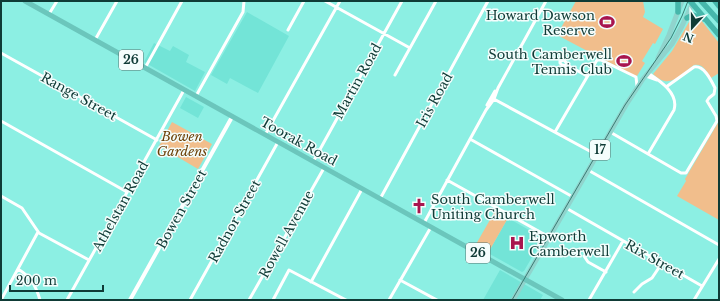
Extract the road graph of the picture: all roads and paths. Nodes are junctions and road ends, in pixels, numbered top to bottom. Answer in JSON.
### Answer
{"nodes":[{"id":1,"x":25,"y":1,"type":"edge"},
{"id":2,"x":57,"y":1,"type":"edge"},
{"id":3,"x":117,"y":1,"type":"edge"},
{"id":4,"x":182,"y":1,"type":"edge"},
{"id":5,"x":244,"y":1,"type":"edge"},
{"id":6,"x":304,"y":1,"type":"edge"},
{"id":7,"x":325,"y":1,"type":"edge"},
{"id":8,"x":340,"y":1,"type":"edge"},
{"id":9,"x":402,"y":1,"type":"edge"},
{"id":10,"x":436,"y":1,"type":"edge"},
{"id":11,"x":488,"y":1,"type":"edge"},
{"id":12,"x":546,"y":1,"type":"edge"},
{"id":13,"x":678,"y":1,"type":"edge"},
{"id":14,"x":682,"y":1,"type":"edge"},
{"id":15,"x":702,"y":1,"type":"edge"},
{"id":16,"x":715,"y":1,"type":"edge"},
{"id":17,"x":692,"y":2,"type":"edge"},
{"id":18,"x":719,"y":6,"type":"edge"},
{"id":19,"x":336,"y":7,"type":"junction"},
{"id":20,"x":678,"y":12,"type":"junction"},
{"id":21,"x":49,"y":14,"type":"junction"},
{"id":22,"x":687,"y":18,"type":"junction"},
{"id":23,"x":719,"y":21,"type":"edge"},
{"id":24,"x":709,"y":22,"type":"junction"},
{"id":25,"x":288,"y":30,"type":"dead end"},
{"id":26,"x":384,"y":34,"type":"junction"},
{"id":27,"x":719,"y":35,"type":"edge"},
{"id":28,"x":95,"y":40,"type":"junction"},
{"id":29,"x":410,"y":48,"type":"junction"},
{"id":30,"x":1,"y":52,"type":"edge"},
{"id":31,"x":569,"y":66,"type":"dead end"},
{"id":32,"x":654,"y":66,"type":"junction"},
{"id":33,"x":145,"y":68,"type":"junction"},
{"id":34,"x":395,"y":74,"type":"dead end"},
{"id":35,"x":647,"y":74,"type":"junction"},
{"id":36,"x":587,"y":76,"type":"junction"},
{"id":37,"x":638,"y":87,"type":"junction"},
{"id":38,"x":666,"y":87,"type":"junction"},
{"id":39,"x":184,"y":90,"type":"junction"},
{"id":40,"x":196,"y":96,"type":"junction"},
{"id":41,"x":493,"y":98,"type":"junction"},
{"id":42,"x":232,"y":117,"type":"junction"},
{"id":43,"x":1,"y":121,"type":"edge"},
{"id":44,"x":554,"y":132,"type":"junction"},
{"id":45,"x":610,"y":132,"type":"junction"},
{"id":46,"x":265,"y":135,"type":"junction"},
{"id":47,"x":470,"y":139,"type":"junction"},
{"id":48,"x":157,"y":140,"type":"junction"},
{"id":49,"x":278,"y":142,"type":"junction"},
{"id":50,"x":648,"y":154,"type":"junction"},
{"id":51,"x":597,"y":155,"type":"junction"},
{"id":52,"x":313,"y":162,"type":"junction"},
{"id":53,"x":324,"y":168,"type":"junction"},
{"id":54,"x":588,"y":170,"type":"junction"},
{"id":55,"x":447,"y":180,"type":"junction"},
{"id":56,"x":362,"y":189,"type":"junction"},
{"id":57,"x":127,"y":192,"type":"junction"},
{"id":58,"x":1,"y":196,"type":"edge"},
{"id":59,"x":573,"y":196,"type":"junction"},
{"id":60,"x":380,"y":199,"type":"junction"},
{"id":61,"x":566,"y":208,"type":"junction"},
{"id":62,"x":424,"y":223,"type":"junction"},
{"id":63,"x":431,"y":227,"type":"junction"},
{"id":64,"x":38,"y":232,"type":"junction"},
{"id":65,"x":549,"y":237,"type":"junction"},
{"id":66,"x":624,"y":241,"type":"junction"},
{"id":67,"x":719,"y":246,"type":"edge"},
{"id":68,"x":584,"y":256,"type":"dead end"},
{"id":69,"x":719,"y":259,"type":"edge"},
{"id":70,"x":89,"y":260,"type":"junction"},
{"id":71,"x":662,"y":263,"type":"junction"},
{"id":72,"x":18,"y":269,"type":"junction"},
{"id":73,"x":606,"y":272,"type":"junction"},
{"id":74,"x":525,"y":279,"type":"junction"},
{"id":75,"x":400,"y":280,"type":"junction"},
{"id":76,"x":311,"y":282,"type":"junction"},
{"id":77,"x":702,"y":286,"type":"junction"},
{"id":78,"x":634,"y":292,"type":"dead end"},
{"id":79,"x":1,"y":300,"type":"edge"},
{"id":80,"x":40,"y":300,"type":"edge"},
{"id":81,"x":67,"y":300,"type":"edge"},
{"id":82,"x":130,"y":300,"type":"edge"},
{"id":83,"x":190,"y":300,"type":"edge"},
{"id":84,"x":249,"y":300,"type":"edge"},
{"id":85,"x":273,"y":300,"type":"edge"},
{"id":86,"x":346,"y":300,"type":"edge"},
{"id":87,"x":389,"y":300,"type":"edge"},
{"id":88,"x":437,"y":300,"type":"edge"},
{"id":89,"x":513,"y":300,"type":"edge"},
{"id":90,"x":562,"y":300,"type":"edge"},
{"id":91,"x":589,"y":300,"type":"edge"},
{"id":92,"x":694,"y":300,"type":"edge"}],
"edges":[{"from":1,"to":21,"type":"highway","name":"Toorak Road","number":"26"},
{"from":2,"to":21,"type":"street"},
{"from":3,"to":28,"type":"street"},
{"from":4,"to":33,"type":"street"},
{"from":5,"to":40,"type":"street"},
{"from":6,"to":25,"type":"street"},
{"from":7,"to":19,"type":"street"},
{"from":8,"to":19,"type":"street"},
{"from":9,"to":26,"type":"street","name":"Martin Road"},
{"from":10,"to":29,"type":"street"},
{"from":11,"to":60,"type":"street","name":"Iris Road"},
{"from":12,"to":41,"type":"street"},
{"from":13,"to":20,"type":"highway"},
{"from":14,"to":20,"type":"main road","number":"17"},
{"from":15,"to":23,"type":"highway"},
{"from":16,"to":18,"type":"highway"},
{"from":17,"to":22,"type":"main road","number":"17"},
{"from":17,"to":24,"type":"highway"},
{"from":19,"to":26,"type":"street"},
{"from":19,"to":46,"type":"street"},
{"from":20,"to":32,"type":"main road","number":"17"},
{"from":21,"to":28,"type":"highway","name":"Toorak Road","number":"26"},
{"from":22,"to":24,"type":"highway"},
{"from":22,"to":32,"type":"main road","number":"17"},
{"from":24,"to":27,"type":"highway"},
{"from":26,"to":29,"type":"street"},
{"from":26,"to":52,"type":"street","name":"Martin Road"},
{"from":28,"to":33,"type":"highway","name":"Toorak Road","number":"26"},
{"from":29,"to":34,"type":"street"},
{"from":30,"to":48,"type":"street","name":"Range Street"},
{"from":31,"to":36,"type":"street"},
{"from":32,"to":35,"type":"main road","number":"17"},
{"from":33,"to":39,"type":"highway","name":"Toorak Road","number":"26"},
{"from":35,"to":37,"type":"main road","number":"17"},
{"from":35,"to":38,"type":"street"},
{"from":36,"to":37,"type":"street"},
{"from":36,"to":44,"type":"street"},
{"from":37,"to":45,"type":"main road","number":"17"},
{"from":38,"to":50,"type":"street"},
{"from":38,"to":50,"type":"street"},
{"from":39,"to":40,"type":"highway","name":"Toorak Road","number":"26"},
{"from":39,"to":48,"type":"street","name":"Athelstan Road"},
{"from":40,"to":42,"type":"highway","name":"Toorak Road","number":"26"},
{"from":41,"to":44,"type":"street"},
{"from":41,"to":47,"type":"street"},
{"from":42,"to":46,"type":"highway","name":"Toorak Road","number":"26"},
{"from":42,"to":82,"type":"street","name":"Bowen Street"},
{"from":43,"to":57,"type":"street"},
{"from":44,"to":51,"type":"street"},
{"from":45,"to":50,"type":"street"},
{"from":45,"to":51,"type":"main road","number":"17"},
{"from":46,"to":49,"type":"highway","name":"Toorak Road","number":"26"},
{"from":47,"to":55,"type":"street"},
{"from":47,"to":59,"type":"street"},
{"from":48,"to":57,"type":"street","name":"Athelstan Road"},
{"from":49,"to":52,"type":"highway","name":"Toorak Road","number":"26"},
{"from":49,"to":83,"type":"street","name":"Radnor Street"},
{"from":51,"to":54,"type":"main road","number":"17"},
{"from":52,"to":53,"type":"highway","name":"Toorak Road","number":"26"},
{"from":53,"to":56,"type":"highway","name":"Toorak Road","number":"26"},
{"from":53,"to":84,"type":"street","name":"Rowell Avenue"},
{"from":54,"to":59,"type":"main road","number":"17"},
{"from":54,"to":67,"type":"street"},
{"from":55,"to":62,"type":"street"},
{"from":55,"to":65,"type":"street"},
{"from":56,"to":60,"type":"highway","name":"Toorak Road","number":"26"},
{"from":56,"to":76,"type":"street"},
{"from":57,"to":70,"type":"street","name":"Athelstan Road"},
{"from":58,"to":64,"type":"street"},
{"from":59,"to":61,"type":"main road","number":"17"},
{"from":60,"to":62,"type":"highway","name":"Toorak Road","number":"26"},
{"from":61,"to":65,"type":"main road","number":"17"},
{"from":61,"to":66,"type":"street","name":"Rix Street"},
{"from":62,"to":63,"type":"highway","name":"Toorak Road","number":"26"},
{"from":63,"to":74,"type":"highway","name":"Toorak Road","number":"26"},
{"from":63,"to":75,"type":"street"},
{"from":64,"to":70,"type":"street"},
{"from":64,"to":72,"type":"street"},
{"from":65,"to":74,"type":"main road","number":"17"},
{"from":66,"to":71,"type":"street","name":"Rix Street"},
{"from":66,"to":73,"type":"street"},
{"from":68,"to":73,"type":"street"},
{"from":69,"to":77,"type":"street"},
{"from":70,"to":81,"type":"street","name":"Athelstan Road"},
{"from":71,"to":77,"type":"street","name":"Rix Street"},
{"from":71,"to":78,"type":"street"},
{"from":72,"to":79,"type":"street"},
{"from":72,"to":80,"type":"street"},
{"from":73,"to":91,"type":"street"},
{"from":74,"to":89,"type":"main road","number":"17"},
{"from":74,"to":90,"type":"highway","name":"Toorak Road","number":"26"},
{"from":75,"to":87,"type":"street"},
{"from":75,"to":88,"type":"street"},
{"from":76,"to":85,"type":"street"},
{"from":76,"to":86,"type":"street"},
{"from":77,"to":92,"type":"street"}]}
